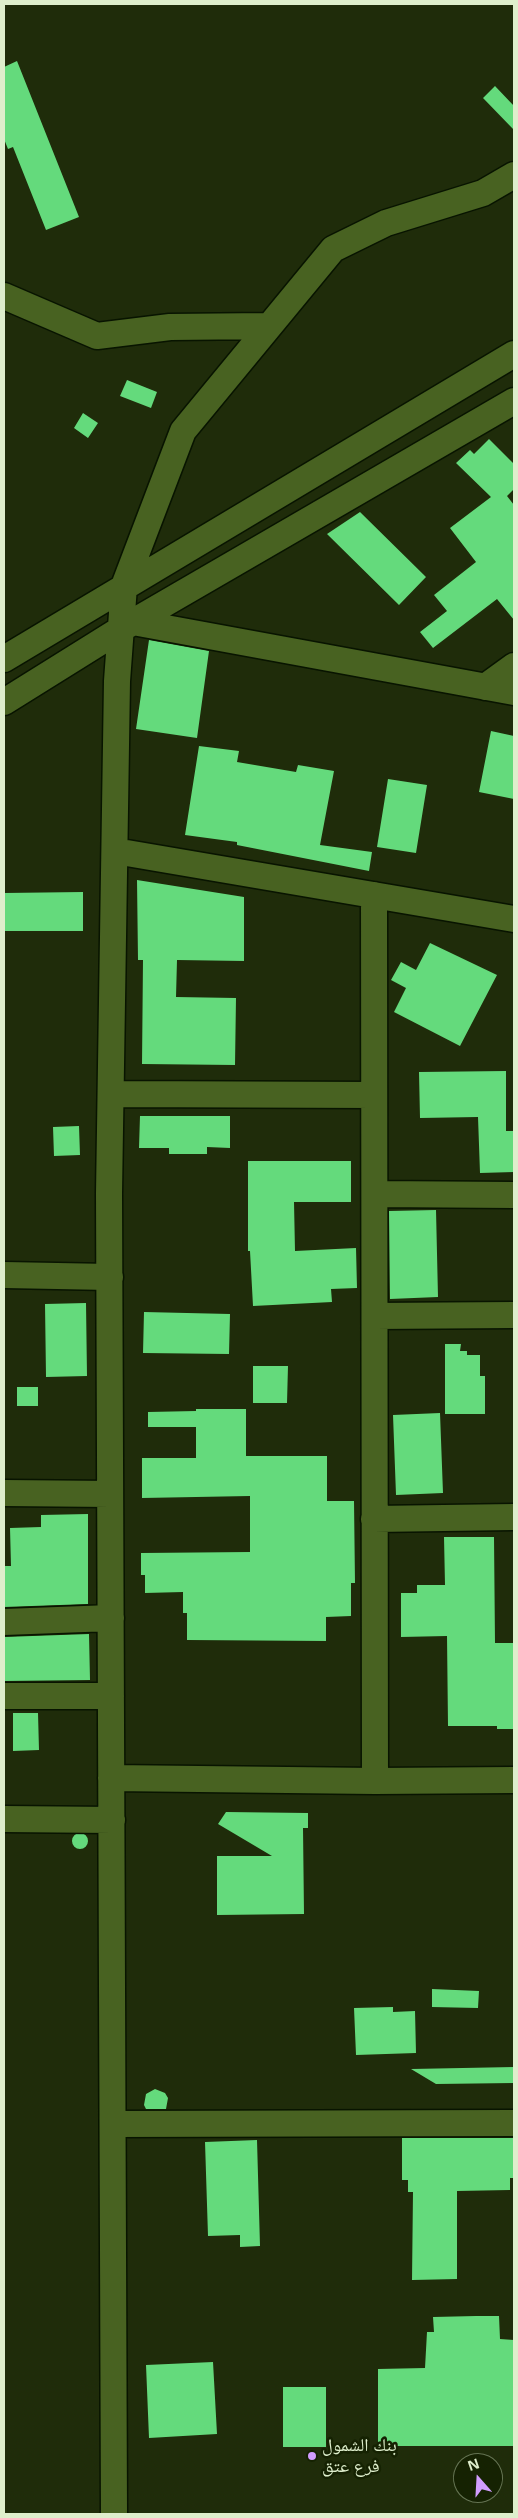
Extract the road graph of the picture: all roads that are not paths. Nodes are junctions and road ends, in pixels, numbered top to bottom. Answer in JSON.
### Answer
{"nodes":[{"id":1,"x":514,"y":175,"type":"edge"},
{"id":2,"x":4,"y":296,"type":"edge"},
{"id":3,"x":268,"y":326,"type":"junction"},
{"id":4,"x":514,"y":354,"type":"edge"},
{"id":5,"x":514,"y":401,"type":"edge"},
{"id":6,"x":124,"y":586,"type":"junction"},
{"id":7,"x":127,"y":626,"type":"junction"},
{"id":8,"x":4,"y":659,"type":"edge"},
{"id":9,"x":514,"y":666,"type":"edge"},
{"id":10,"x":484,"y":687,"type":"junction"},
{"id":11,"x":514,"y":692,"type":"edge"},
{"id":12,"x":4,"y":702,"type":"edge"},
{"id":13,"x":115,"y":850,"type":"junction"},
{"id":14,"x":374,"y":895,"type":"junction"},
{"id":15,"x":514,"y":920,"type":"edge"},
{"id":16,"x":111,"y":1094,"type":"junction"},
{"id":17,"x":374,"y":1095,"type":"junction"},
{"id":18,"x":375,"y":1194,"type":"junction"},
{"id":19,"x":514,"y":1195,"type":"edge"},
{"id":20,"x":4,"y":1275,"type":"edge"},
{"id":21,"x":110,"y":1277,"type":"junction"},
{"id":22,"x":514,"y":1315,"type":"edge"},
{"id":23,"x":375,"y":1316,"type":"junction"},
{"id":24,"x":4,"y":1493,"type":"edge"},
{"id":25,"x":110,"y":1494,"type":"junction"},
{"id":26,"x":514,"y":1517,"type":"edge"},
{"id":27,"x":374,"y":1519,"type":"junction"},
{"id":28,"x":111,"y":1618,"type":"junction"},
{"id":29,"x":4,"y":1622,"type":"edge"},
{"id":30,"x":4,"y":1696,"type":"edge"},
{"id":31,"x":111,"y":1696,"type":"junction"},
{"id":32,"x":111,"y":1778,"type":"junction"},
{"id":33,"x":514,"y":1780,"type":"edge"},
{"id":34,"x":375,"y":1781,"type":"junction"},
{"id":35,"x":4,"y":1819,"type":"edge"},
{"id":36,"x":112,"y":1820,"type":"junction"},
{"id":37,"x":514,"y":2123,"type":"edge"},
{"id":38,"x":113,"y":2124,"type":"junction"},
{"id":39,"x":114,"y":2514,"type":"edge"}],
"edges":[{"from":1,"to":3,"type":"street"},
{"from":2,"to":3,"type":"street"},
{"from":3,"to":6,"type":"street"},
{"from":4,"to":6,"type":"street"},
{"from":5,"to":7,"type":"street"},
{"from":6,"to":7,"type":"street"},
{"from":6,"to":8,"type":"street"},
{"from":7,"to":10,"type":"street"},
{"from":7,"to":12,"type":"street"},
{"from":7,"to":13,"type":"street"},
{"from":9,"to":10,"type":"street"},
{"from":10,"to":11,"type":"street"},
{"from":13,"to":14,"type":"street"},
{"from":13,"to":16,"type":"street"},
{"from":14,"to":15,"type":"street"},
{"from":14,"to":17,"type":"street"},
{"from":16,"to":17,"type":"street"},
{"from":16,"to":21,"type":"street"},
{"from":17,"to":18,"type":"street"},
{"from":18,"to":19,"type":"street"},
{"from":18,"to":23,"type":"street"},
{"from":20,"to":21,"type":"street"},
{"from":21,"to":25,"type":"street"},
{"from":22,"to":23,"type":"street"},
{"from":23,"to":27,"type":"street"},
{"from":24,"to":25,"type":"street"},
{"from":25,"to":28,"type":"street"},
{"from":26,"to":27,"type":"street"},
{"from":27,"to":34,"type":"street"},
{"from":28,"to":29,"type":"street"},
{"from":28,"to":31,"type":"street"},
{"from":30,"to":31,"type":"street"},
{"from":31,"to":32,"type":"street"},
{"from":32,"to":34,"type":"street"},
{"from":32,"to":36,"type":"street"},
{"from":33,"to":34,"type":"street"},
{"from":35,"to":36,"type":"street"},
{"from":36,"to":38,"type":"street"},
{"from":37,"to":38,"type":"street"},
{"from":38,"to":39,"type":"street"}]}
